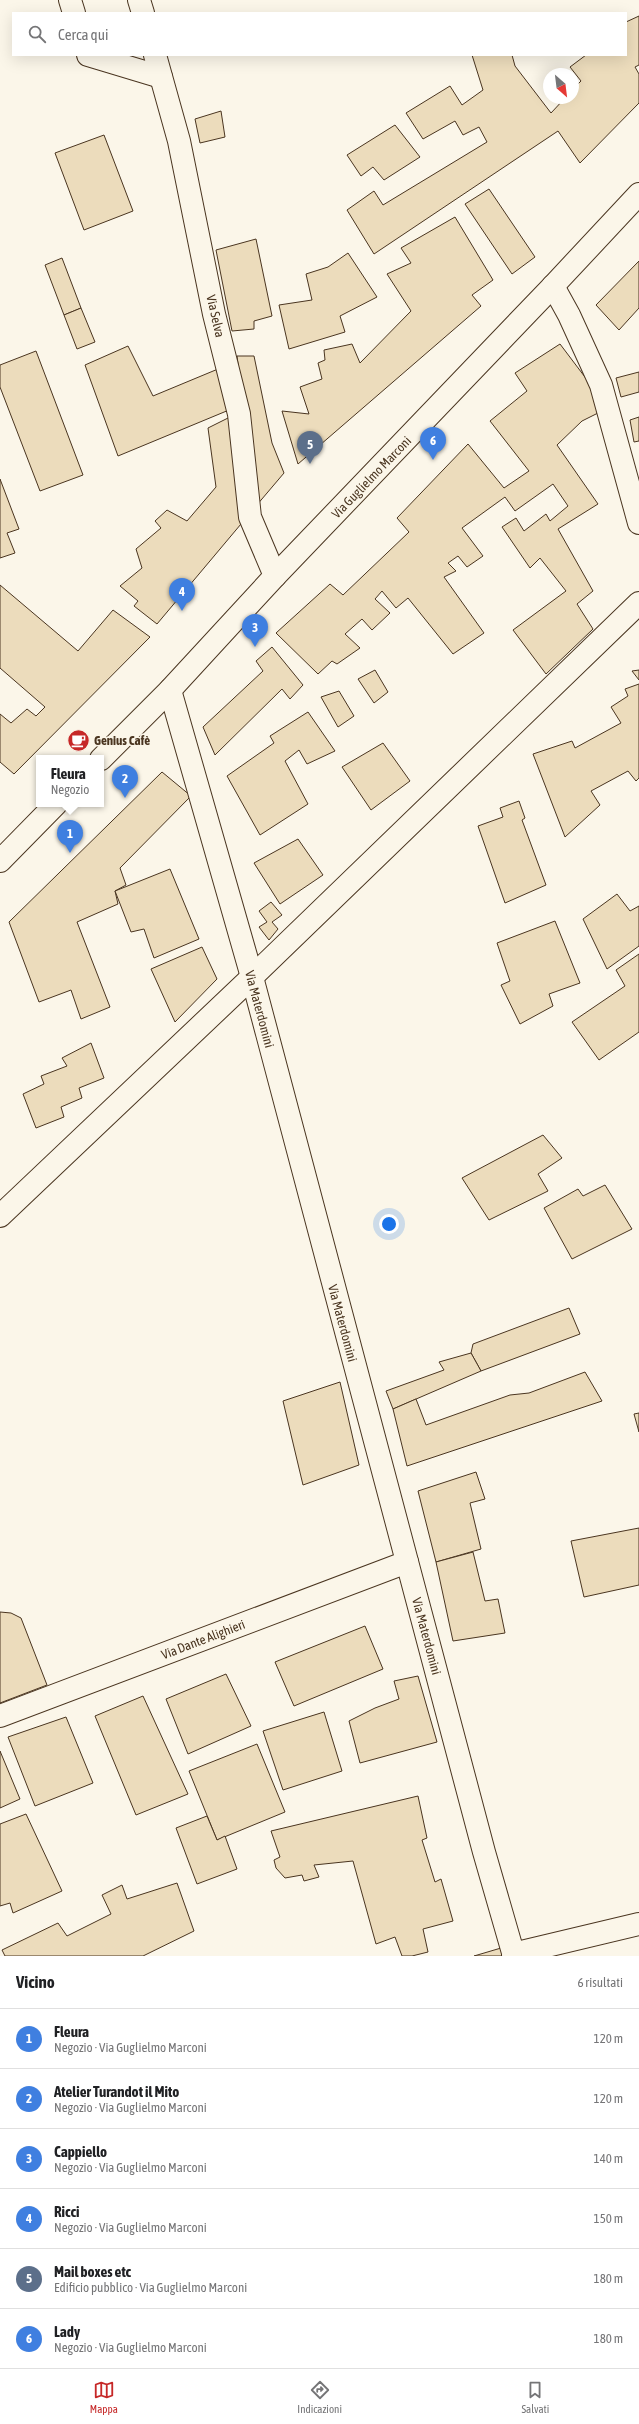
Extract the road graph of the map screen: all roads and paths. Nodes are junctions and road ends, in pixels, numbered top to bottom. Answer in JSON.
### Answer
{"nodes":[{"id":1,"x":70,"y":0,"type":"edge"},
{"id":2,"x":139,"y":0,"type":"edge"},
{"id":3,"x":74,"y":12,"type":"edge"},
{"id":4,"x":143,"y":12,"type":"edge"},
{"id":5,"x":91,"y":56,"type":"edge"},
{"id":6,"x":155,"y":56,"type":"edge"},
{"id":7,"x":161,"y":77,"type":"junction"},
{"id":8,"x":639,"y":194,"type":"edge"},
{"id":9,"x":553,"y":286,"type":"junction"},
{"id":10,"x":639,"y":523,"type":"edge"},
{"id":11,"x":275,"y":576,"type":"junction"},
{"id":12,"x":639,"y":603,"type":"edge"},
{"id":13,"x":170,"y":690,"type":"junction"},
{"id":14,"x":104,"y":755,"type":"edge"},
{"id":15,"x":53,"y":807,"type":"edge"},
{"id":16,"x":0,"y":861,"type":"edge"},
{"id":17,"x":252,"y":977,"type":"junction"},
{"id":18,"x":0,"y":1216,"type":"edge"},
{"id":19,"x":407,"y":1562,"type":"junction"},
{"id":20,"x":0,"y":1716,"type":"edge"},
{"id":21,"x":639,"y":1924,"type":"edge"},
{"id":22,"x":514,"y":1955,"type":"edge"}],
"edges":[{"from":1,"to":3,"type":"street"},
{"from":2,"to":4,"type":"street"},
{"from":5,"to":7,"type":"street"},
{"from":6,"to":7,"type":"street","name":"Via Selva"},
{"from":7,"to":11,"type":"street","name":"Via Selva"},
{"from":8,"to":9,"type":"street","name":"Via Guglielmo Marconi"},
{"from":9,"to":10,"type":"street"},
{"from":9,"to":11,"type":"street","name":"Via Guglielmo Marconi"},
{"from":11,"to":13,"type":"street","name":"Via Guglielmo Marconi"},
{"from":12,"to":17,"type":"street"},
{"from":13,"to":14,"type":"street","name":"Via Guglielmo Marconi"},
{"from":13,"to":17,"type":"street","name":"Via Materdomini"},
{"from":15,"to":16,"type":"street"},
{"from":17,"to":18,"type":"street"},
{"from":17,"to":19,"type":"street","name":"Via Materdomini"},
{"from":19,"to":20,"type":"street","name":"Via Dante Alighieri"},
{"from":19,"to":22,"type":"street","name":"Via Materdomini"},
{"from":21,"to":22,"type":"street"}]}
